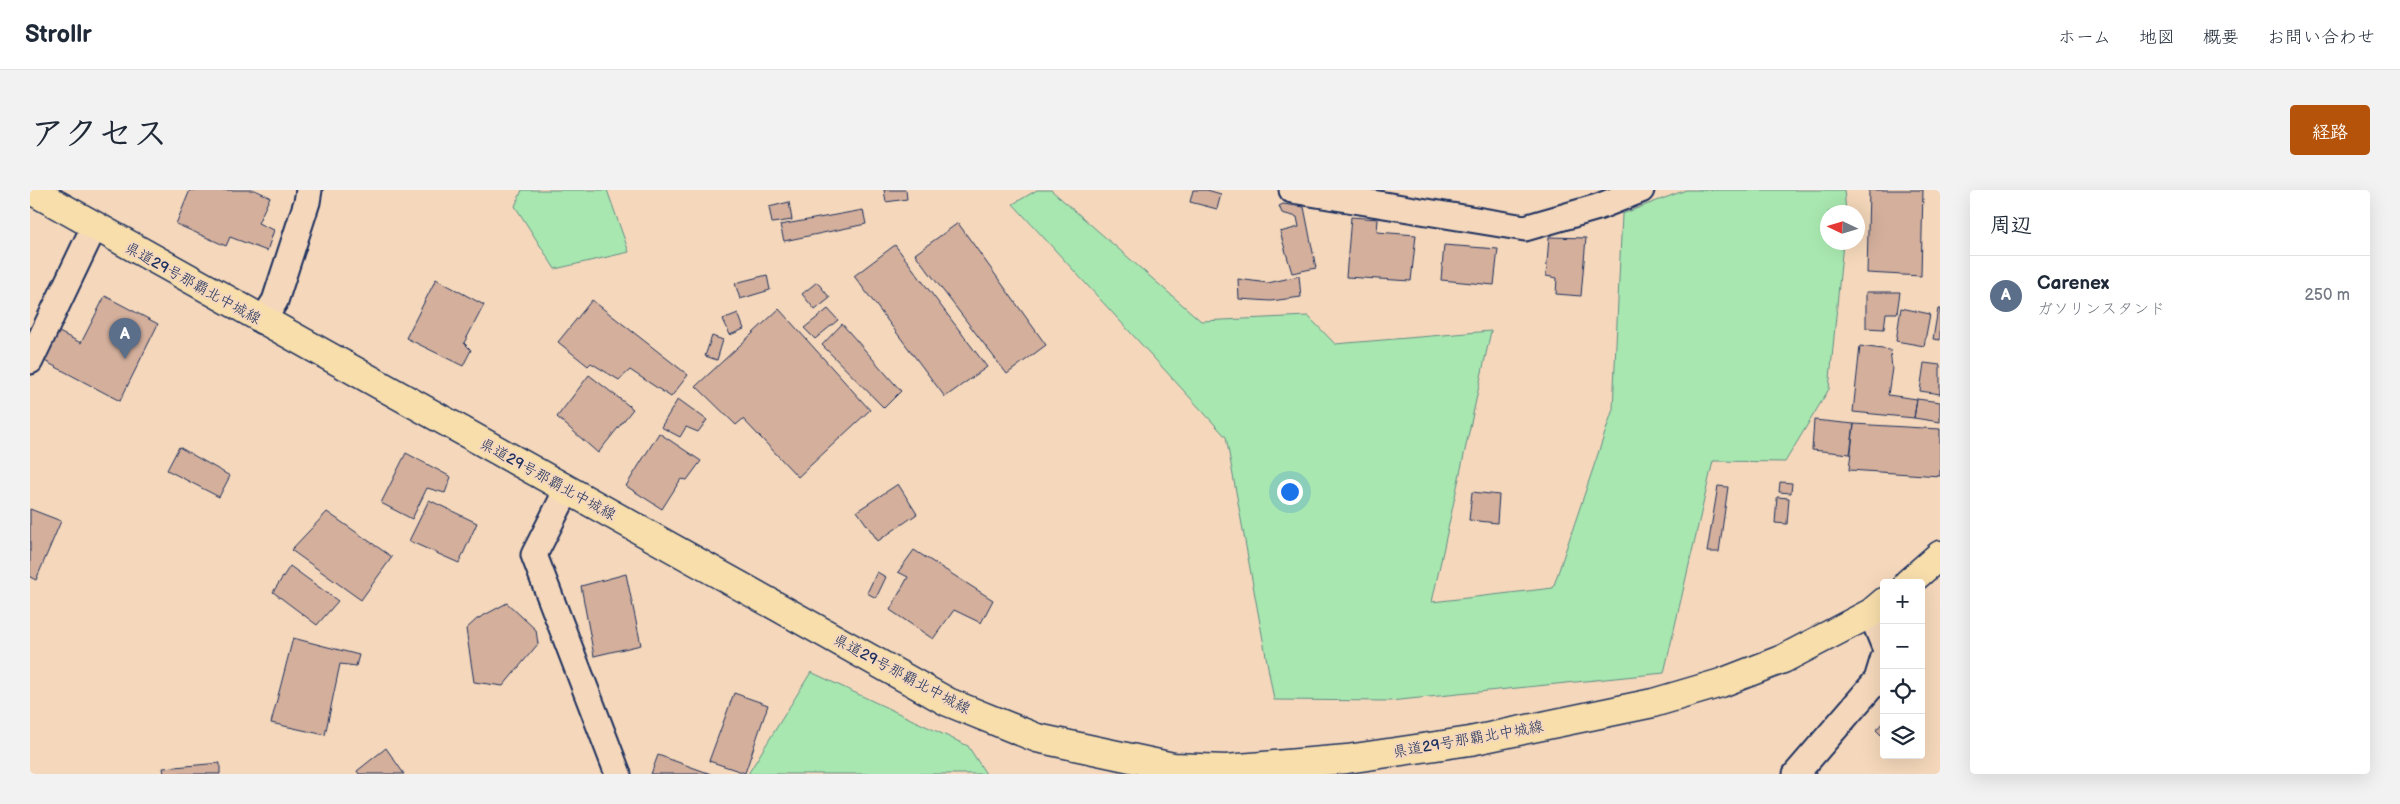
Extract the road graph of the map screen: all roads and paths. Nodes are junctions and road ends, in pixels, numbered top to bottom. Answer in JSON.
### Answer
{"nodes":[{"id":1,"x":30,"y":190,"type":"edge"},
{"id":2,"x":309,"y":190,"type":"edge"},
{"id":3,"x":1292,"y":190,"type":"edge"},
{"id":4,"x":1641,"y":190,"type":"edge"},
{"id":5,"x":94,"y":227,"type":"junction"},
{"id":6,"x":262,"y":321,"type":"junction"},
{"id":7,"x":30,"y":361,"type":"edge"},
{"id":8,"x":567,"y":490,"type":"junction"},
{"id":9,"x":1940,"y":554,"type":"edge"},
{"id":10,"x":1912,"y":579,"type":"edge"},
{"id":11,"x":1877,"y":607,"type":"edge"},
{"id":12,"x":1880,"y":624,"type":"edge"},
{"id":13,"x":1881,"y":669,"type":"edge"},
{"id":14,"x":1176,"y":770,"type":"edge"},
{"id":15,"x":618,"y":774,"type":"edge"},
{"id":16,"x":1796,"y":774,"type":"edge"}],
"edges":[{"from":1,"to":5,"type":"main road","name":"県道29号那覇北中城線"},
{"from":2,"to":6,"type":"street"},
{"from":3,"to":4,"type":"street"},
{"from":5,"to":6,"type":"main road","name":"県道29号那覇北中城線"},
{"from":5,"to":7,"type":"street"},
{"from":6,"to":8,"type":"main road","name":"県道29号那覇北中城線"},
{"from":8,"to":14,"type":"main road","name":"県道29号那覇北中城線"},
{"from":8,"to":15,"type":"street"},
{"from":9,"to":10,"type":"main road"},
{"from":11,"to":12,"type":"street"},
{"from":11,"to":14,"type":"main road","name":"県道29号那覇北中城線"},
{"from":13,"to":16,"type":"street"}]}
